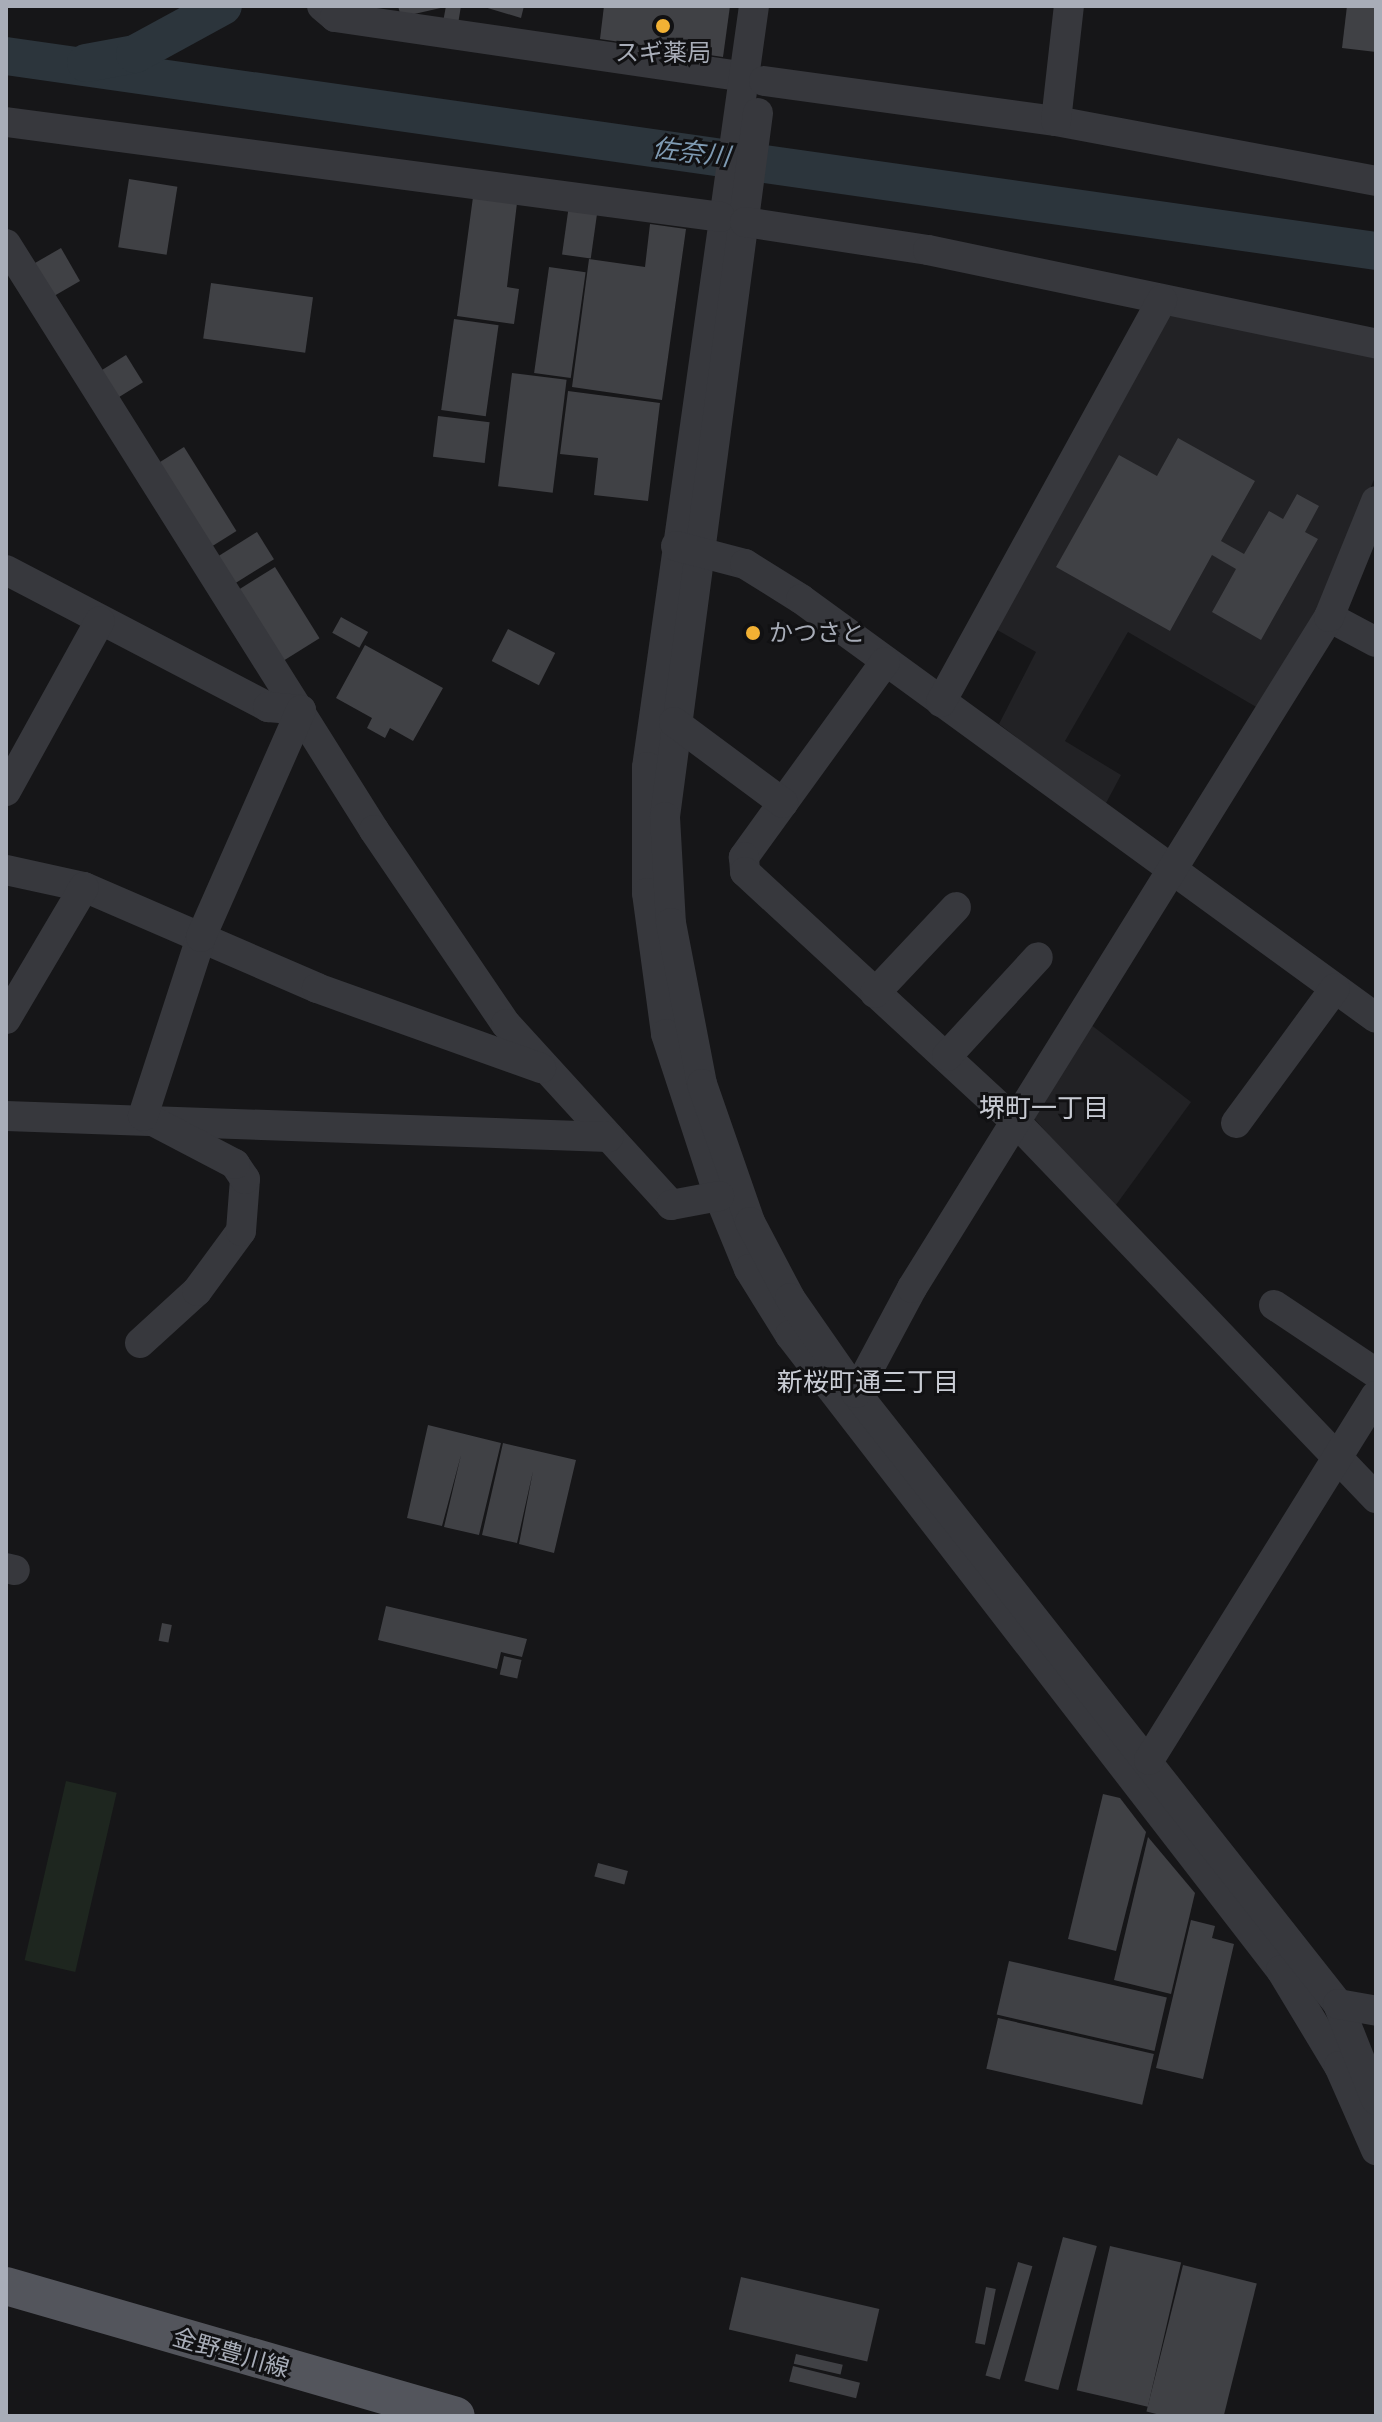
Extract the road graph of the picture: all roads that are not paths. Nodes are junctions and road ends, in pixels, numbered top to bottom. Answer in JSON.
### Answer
{"nodes":[{"id":1,"x":322,"y":6,"type":"edge"},
{"id":2,"x":754,"y":6,"type":"edge"},
{"id":3,"x":775,"y":6,"type":"edge"},
{"id":4,"x":1069,"y":6,"type":"edge"},
{"id":5,"x":752,"y":90,"type":"junction"},
{"id":6,"x":1056,"y":121,"type":"junction"},
{"id":7,"x":6,"y":122,"type":"edge"},
{"id":8,"x":1376,"y":181,"type":"edge"},
{"id":9,"x":734,"y":212,"type":"junction"},
{"id":10,"x":6,"y":244,"type":"edge"},
{"id":11,"x":1162,"y":300,"type":"junction"},
{"id":12,"x":1376,"y":344,"type":"edge"},
{"id":13,"x":1376,"y":501,"type":"edge"},
{"id":14,"x":685,"y":548,"type":"junction"},
{"id":15,"x":6,"y":570,"type":"edge"},
{"id":16,"x":1329,"y":617,"type":"junction"},
{"id":17,"x":100,"y":621,"type":"junction"},
{"id":18,"x":1376,"y":642,"type":"edge"},
{"id":19,"x":885,"y":662,"type":"junction"},
{"id":20,"x":941,"y":702,"type":"junction"},
{"id":21,"x":301,"y":710,"type":"junction"},
{"id":22,"x":674,"y":722,"type":"junction"},
{"id":23,"x":6,"y":791,"type":"edge"},
{"id":24,"x":783,"y":803,"type":"junction"},
{"id":25,"x":6,"y":870,"type":"edge"},
{"id":26,"x":1171,"y":870,"type":"junction"},
{"id":27,"x":84,"y":887,"type":"junction"},
{"id":28,"x":956,"y":907,"type":"dead end"},
{"id":29,"x":201,"y":937,"type":"junction"},
{"id":30,"x":1038,"y":957,"type":"dead end"},
{"id":31,"x":1335,"y":988,"type":"junction"},
{"id":32,"x":875,"y":993,"type":"junction"},
{"id":33,"x":1376,"y":1018,"type":"edge"},
{"id":34,"x":6,"y":1019,"type":"edge"},
{"id":35,"x":947,"y":1056,"type":"junction"},
{"id":36,"x":543,"y":1069,"type":"junction"},
{"id":37,"x":6,"y":1116,"type":"edge"},
{"id":38,"x":143,"y":1116,"type":"junction"},
{"id":39,"x":1015,"y":1121,"type":"junction"},
{"id":40,"x":1236,"y":1123,"type":"dead end"},
{"id":41,"x":609,"y":1137,"type":"junction"},
{"id":42,"x":719,"y":1196,"type":"junction"},
{"id":43,"x":1274,"y":1305,"type":"dead end"},
{"id":44,"x":140,"y":1343,"type":"dead end"},
{"id":45,"x":1376,"y":1373,"type":"edge"},
{"id":46,"x":856,"y":1393,"type":"junction"},
{"id":47,"x":1376,"y":1396,"type":"edge"},
{"id":48,"x":1337,"y":1458,"type":"junction"},
{"id":49,"x":1376,"y":1498,"type":"edge"},
{"id":50,"x":1149,"y":1760,"type":"junction"},
{"id":51,"x":1338,"y":2004,"type":"junction"},
{"id":52,"x":1375,"y":2007,"type":"edge"},
{"id":53,"x":1376,"y":2100,"type":"edge"},
{"id":54,"x":1376,"y":2150,"type":"edge"},
{"id":55,"x":6,"y":2286,"type":"edge"},
{"id":56,"x":456,"y":2416,"type":"edge"}],
"edges":[{"from":1,"to":5,"type":"street"},
{"from":2,"to":5,"type":"street"},
{"from":3,"to":5,"type":"street"},
{"from":4,"to":6,"type":"street"},
{"from":5,"to":6,"type":"street"},
{"from":5,"to":9,"type":"street"},
{"from":6,"to":8,"type":"street"},
{"from":7,"to":9,"type":"street"},
{"from":9,"to":11,"type":"street"},
{"from":9,"to":14,"type":"street"},
{"from":10,"to":21,"type":"street"},
{"from":11,"to":12,"type":"street"},
{"from":11,"to":20,"type":"street"},
{"from":13,"to":16,"type":"street"},
{"from":14,"to":19,"type":"street"},
{"from":14,"to":22,"type":"street"},
{"from":14,"to":42,"type":"street"},
{"from":15,"to":17,"type":"street"},
{"from":16,"to":18,"type":"street"},
{"from":16,"to":26,"type":"street"},
{"from":17,"to":21,"type":"street"},
{"from":17,"to":23,"type":"street"},
{"from":19,"to":20,"type":"street"},
{"from":19,"to":24,"type":"street"},
{"from":20,"to":26,"type":"street"},
{"from":21,"to":29,"type":"street"},
{"from":21,"to":36,"type":"street"},
{"from":22,"to":24,"type":"street"},
{"from":22,"to":46,"type":"street"},
{"from":24,"to":32,"type":"street"},
{"from":25,"to":27,"type":"street"},
{"from":26,"to":31,"type":"street"},
{"from":26,"to":39,"type":"street"},
{"from":27,"to":29,"type":"street"},
{"from":27,"to":34,"type":"street"},
{"from":28,"to":32,"type":"street"},
{"from":29,"to":36,"type":"street"},
{"from":29,"to":38,"type":"street"},
{"from":30,"to":35,"type":"street"},
{"from":31,"to":33,"type":"street"},
{"from":31,"to":40,"type":"street"},
{"from":32,"to":35,"type":"street"},
{"from":35,"to":39,"type":"street"},
{"from":36,"to":41,"type":"street"},
{"from":37,"to":38,"type":"street"},
{"from":38,"to":41,"type":"street"},
{"from":38,"to":44,"type":"street"},
{"from":39,"to":46,"type":"street"},
{"from":39,"to":48,"type":"street"},
{"from":41,"to":42,"type":"street"},
{"from":42,"to":54,"type":"street"},
{"from":43,"to":45,"type":"street"},
{"from":46,"to":50,"type":"street"},
{"from":47,"to":48,"type":"street"},
{"from":48,"to":49,"type":"street"},
{"from":48,"to":50,"type":"street"},
{"from":50,"to":51,"type":"street"},
{"from":51,"to":52,"type":"street"},
{"from":51,"to":53,"type":"street"},
{"from":55,"to":56,"type":"main road","name":"金野豊川線"}]}
